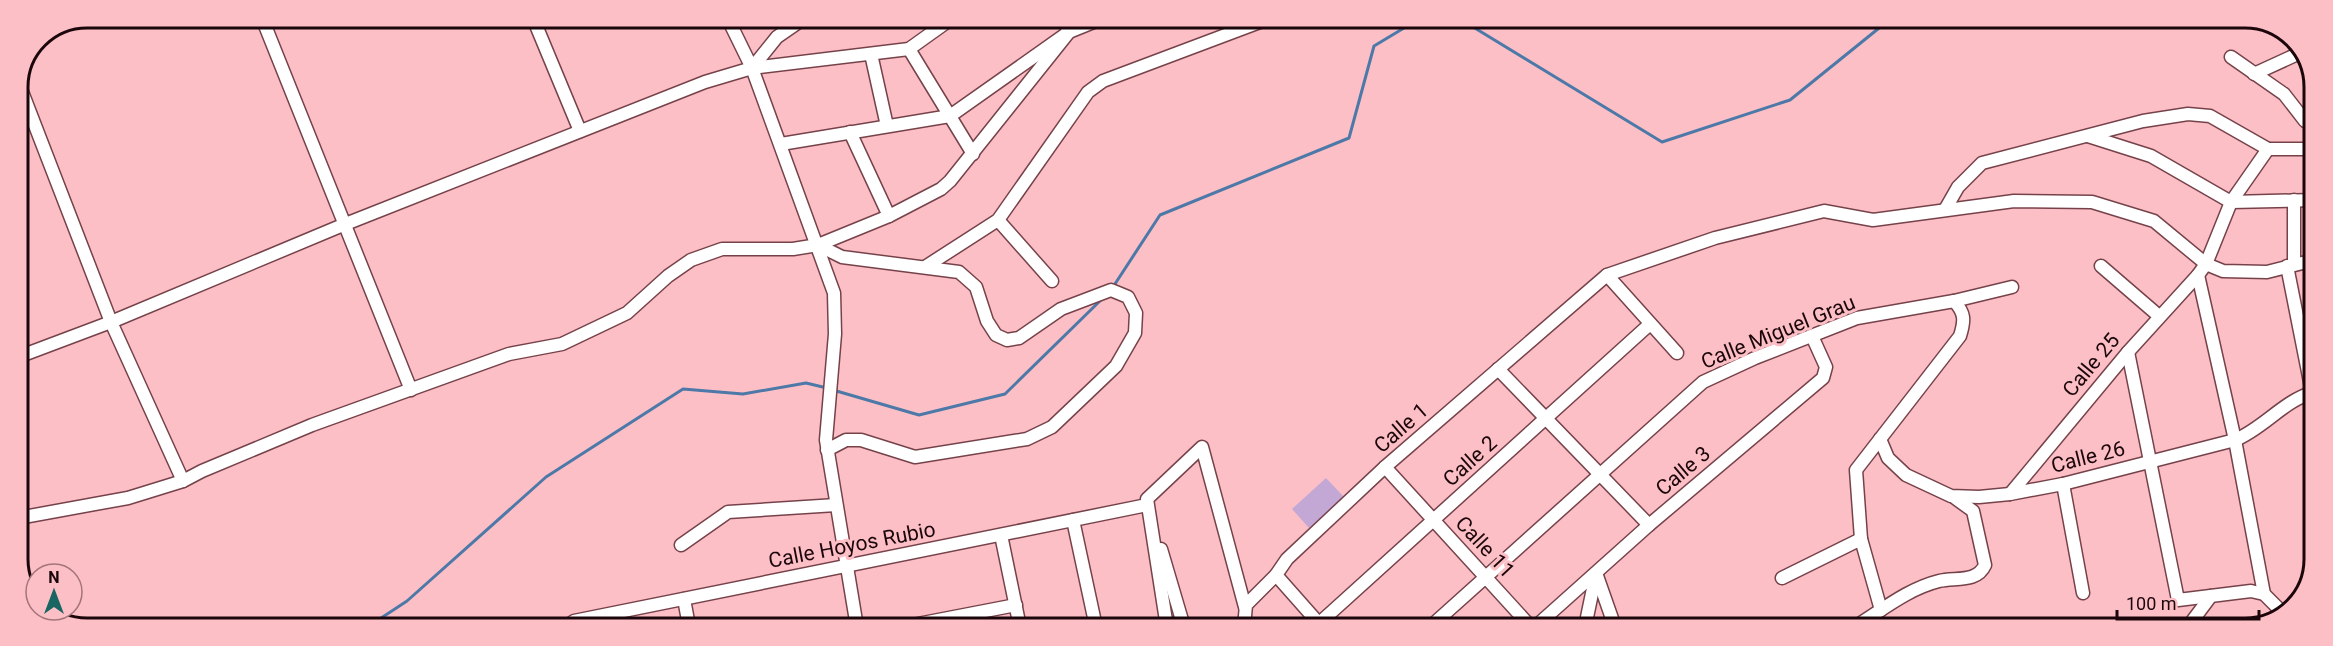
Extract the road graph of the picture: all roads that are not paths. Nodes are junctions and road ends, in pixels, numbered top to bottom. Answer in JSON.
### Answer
{"nodes":[{"id":1,"x":266,"y":28,"type":"edge"},
{"id":2,"x":537,"y":28,"type":"edge"},
{"id":3,"x":732,"y":28,"type":"edge"},
{"id":4,"x":790,"y":28,"type":"edge"},
{"id":5,"x":938,"y":28,"type":"edge"},
{"id":6,"x":1067,"y":28,"type":"edge"},
{"id":7,"x":1079,"y":28,"type":"edge"},
{"id":8,"x":1244,"y":28,"type":"edge"},
{"id":9,"x":1069,"y":32,"type":"junction"},
{"id":10,"x":909,"y":49,"type":"junction"},
{"id":11,"x":871,"y":54,"type":"junction"},
{"id":12,"x":2295,"y":55,"type":"edge"},
{"id":13,"x":2231,"y":57,"type":"dead end"},
{"id":14,"x":752,"y":68,"type":"junction"},
{"id":15,"x":2254,"y":74,"type":"junction"},
{"id":16,"x":28,"y":107,"type":"edge"},
{"id":17,"x":950,"y":116,"type":"junction"},
{"id":18,"x":2304,"y":120,"type":"edge"},
{"id":19,"x":887,"y":126,"type":"junction"},
{"id":20,"x":580,"y":131,"type":"junction"},
{"id":21,"x":850,"y":132,"type":"junction"},
{"id":22,"x":2087,"y":135,"type":"junction"},
{"id":23,"x":781,"y":144,"type":"junction"},
{"id":24,"x":2268,"y":149,"type":"junction"},
{"id":25,"x":2304,"y":149,"type":"edge"},
{"id":26,"x":973,"y":154,"type":"junction"},
{"id":27,"x":2294,"y":200,"type":"junction"},
{"id":28,"x":2304,"y":200,"type":"edge"},
{"id":29,"x":2231,"y":202,"type":"junction"},
{"id":30,"x":1946,"y":208,"type":"junction"},
{"id":31,"x":889,"y":216,"type":"junction"},
{"id":32,"x":998,"y":220,"type":"junction"},
{"id":33,"x":343,"y":225,"type":"junction"},
{"id":34,"x":818,"y":245,"type":"junction"},
{"id":35,"x":2304,"y":262,"type":"edge"},
{"id":36,"x":2206,"y":264,"type":"junction"},
{"id":37,"x":2290,"y":265,"type":"junction"},
{"id":38,"x":2101,"y":266,"type":"dead end"},
{"id":39,"x":925,"y":267,"type":"junction"},
{"id":40,"x":1607,"y":274,"type":"junction"},
{"id":41,"x":2198,"y":275,"type":"junction"},
{"id":42,"x":1052,"y":281,"type":"dead end"},
{"id":43,"x":2012,"y":287,"type":"dead end"},
{"id":44,"x":1954,"y":300,"type":"junction"},
{"id":45,"x":2159,"y":316,"type":"junction"},
{"id":46,"x":111,"y":322,"type":"junction"},
{"id":47,"x":1650,"y":324,"type":"junction"},
{"id":48,"x":1812,"y":336,"type":"junction"},
{"id":49,"x":2304,"y":344,"type":"edge"},
{"id":50,"x":2128,"y":352,"type":"junction"},
{"id":51,"x":29,"y":353,"type":"edge"},
{"id":52,"x":1677,"y":353,"type":"dead end"},
{"id":53,"x":1498,"y":369,"type":"junction"},
{"id":54,"x":411,"y":390,"type":"junction"},
{"id":55,"x":2304,"y":397,"type":"edge"},
{"id":56,"x":1547,"y":418,"type":"junction"},
{"id":57,"x":1880,"y":439,"type":"junction"},
{"id":58,"x":2235,"y":440,"type":"junction"},
{"id":59,"x":827,"y":450,"type":"junction"},
{"id":60,"x":2148,"y":462,"type":"junction"},
{"id":61,"x":1385,"y":467,"type":"junction"},
{"id":62,"x":1599,"y":475,"type":"junction"},
{"id":63,"x":183,"y":481,"type":"junction"},
{"id":64,"x":2063,"y":484,"type":"junction"},
{"id":65,"x":2010,"y":494,"type":"junction"},
{"id":66,"x":1951,"y":496,"type":"junction"},
{"id":67,"x":836,"y":505,"type":"junction"},
{"id":68,"x":1147,"y":505,"type":"junction"},
{"id":69,"x":29,"y":516,"type":"edge"},
{"id":70,"x":1073,"y":520,"type":"junction"},
{"id":71,"x":1433,"y":520,"type":"junction"},
{"id":72,"x":1649,"y":525,"type":"junction"},
{"id":73,"x":1002,"y":535,"type":"junction"},
{"id":74,"x":1861,"y":540,"type":"junction"},
{"id":75,"x":681,"y":545,"type":"dead end"},
{"id":76,"x":846,"y":566,"type":"junction"},
{"id":77,"x":1596,"y":573,"type":"junction"},
{"id":78,"x":1276,"y":575,"type":"junction"},
{"id":79,"x":1237,"y":577,"type":"junction"},
{"id":80,"x":1487,"y":577,"type":"junction"},
{"id":81,"x":1782,"y":578,"type":"dead end"},
{"id":82,"x":1264,"y":587,"type":"junction"},
{"id":83,"x":2083,"y":594,"type":"dead end"},
{"id":84,"x":2264,"y":594,"type":"junction"},
{"id":85,"x":2211,"y":596,"type":"junction"},
{"id":86,"x":684,"y":598,"type":"junction"},
{"id":87,"x":1016,"y":604,"type":"junction"},
{"id":88,"x":1245,"y":607,"type":"junction"},
{"id":89,"x":2278,"y":608,"type":"edge"},
{"id":90,"x":1881,"y":610,"type":"junction"},
{"id":91,"x":588,"y":618,"type":"edge"},
{"id":92,"x":688,"y":618,"type":"edge"},
{"id":93,"x":855,"y":618,"type":"edge"},
{"id":94,"x":947,"y":618,"type":"edge"},
{"id":95,"x":1018,"y":618,"type":"edge"},
{"id":96,"x":1094,"y":618,"type":"edge"},
{"id":97,"x":1166,"y":618,"type":"edge"},
{"id":98,"x":1181,"y":618,"type":"edge"},
{"id":99,"x":1245,"y":618,"type":"edge"},
{"id":100,"x":1311,"y":618,"type":"edge"},
{"id":101,"x":1327,"y":618,"type":"edge"},
{"id":102,"x":1440,"y":618,"type":"edge"},
{"id":103,"x":1523,"y":618,"type":"edge"},
{"id":104,"x":1545,"y":618,"type":"edge"},
{"id":105,"x":1587,"y":618,"type":"edge"},
{"id":106,"x":1612,"y":618,"type":"edge"},
{"id":107,"x":1869,"y":618,"type":"edge"},
{"id":108,"x":2194,"y":618,"type":"edge"}],
"edges":[{"from":1,"to":33,"type":"street"},
{"from":2,"to":20,"type":"street"},
{"from":3,"to":14,"type":"street"},
{"from":4,"to":14,"type":"street"},
{"from":5,"to":10,"type":"street"},
{"from":6,"to":9,"type":"street"},
{"from":7,"to":9,"type":"street"},
{"from":8,"to":32,"type":"street"},
{"from":9,"to":17,"type":"street"},
{"from":9,"to":26,"type":"street"},
{"from":10,"to":11,"type":"street"},
{"from":10,"to":17,"type":"street"},
{"from":11,"to":14,"type":"street"},
{"from":11,"to":19,"type":"street"},
{"from":12,"to":15,"type":"street"},
{"from":13,"to":15,"type":"street"},
{"from":14,"to":20,"type":"street"},
{"from":14,"to":23,"type":"street"},
{"from":15,"to":18,"type":"street"},
{"from":16,"to":46,"type":"street"},
{"from":17,"to":19,"type":"street"},
{"from":17,"to":26,"type":"street"},
{"from":19,"to":21,"type":"street"},
{"from":20,"to":33,"type":"street"},
{"from":21,"to":23,"type":"street"},
{"from":21,"to":31,"type":"street"},
{"from":22,"to":24,"type":"street"},
{"from":22,"to":29,"type":"street"},
{"from":22,"to":30,"type":"street"},
{"from":23,"to":34,"type":"street"},
{"from":24,"to":25,"type":"street"},
{"from":24,"to":29,"type":"street","name":"Calle 25"},
{"from":26,"to":31,"type":"street"},
{"from":27,"to":28,"type":"street"},
{"from":27,"to":29,"type":"street"},
{"from":27,"to":37,"type":"street"},
{"from":29,"to":36,"type":"street","name":"Calle 25"},
{"from":30,"to":36,"type":"street"},
{"from":30,"to":40,"type":"street"},
{"from":31,"to":34,"type":"street"},
{"from":32,"to":39,"type":"street"},
{"from":32,"to":42,"type":"street"},
{"from":33,"to":46,"type":"street"},
{"from":33,"to":54,"type":"street"},
{"from":34,"to":39,"type":"street"},
{"from":34,"to":54,"type":"street"},
{"from":34,"to":59,"type":"street"},
{"from":35,"to":37,"type":"street"},
{"from":36,"to":37,"type":"street"},
{"from":36,"to":41,"type":"street","name":"Calle 25"},
{"from":37,"to":49,"type":"street"},
{"from":38,"to":45,"type":"street"},
{"from":39,"to":59,"type":"street"},
{"from":40,"to":47,"type":"street"},
{"from":40,"to":53,"type":"street","name":"Calle 1"},
{"from":41,"to":45,"type":"street","name":"Calle 25"},
{"from":41,"to":58,"type":"street"},
{"from":43,"to":44,"type":"street","name":"Calle Miguel Grau"},
{"from":44,"to":48,"type":"street","name":"Calle Miguel Grau"},
{"from":44,"to":57,"type":"street"},
{"from":45,"to":50,"type":"street","name":"Calle 25"},
{"from":46,"to":51,"type":"street"},
{"from":46,"to":63,"type":"street"},
{"from":47,"to":52,"type":"street"},
{"from":47,"to":56,"type":"street","name":"Calle 2"},
{"from":48,"to":62,"type":"street","name":"Calle Miguel Grau"},
{"from":48,"to":72,"type":"street","name":"Calle 3"},
{"from":50,"to":60,"type":"street"},
{"from":50,"to":65,"type":"street","name":"Calle 25"},
{"from":53,"to":56,"type":"street"},
{"from":53,"to":61,"type":"street","name":"Calle 1"},
{"from":54,"to":63,"type":"street"},
{"from":55,"to":58,"type":"street","name":"Calle 26"},
{"from":56,"to":62,"type":"street"},
{"from":56,"to":71,"type":"street","name":"Calle 2"},
{"from":57,"to":66,"type":"street","name":"Calle 26"},
{"from":57,"to":74,"type":"street"},
{"from":58,"to":60,"type":"street","name":"Calle 26"},
{"from":58,"to":84,"type":"street"},
{"from":59,"to":67,"type":"street"},
{"from":60,"to":64,"type":"street","name":"Calle 26"},
{"from":60,"to":85,"type":"street"},
{"from":61,"to":71,"type":"street","name":"Calle 11"},
{"from":61,"to":78,"type":"street","name":"Calle 1"},
{"from":62,"to":72,"type":"street"},
{"from":62,"to":80,"type":"street","name":"Calle Miguel Grau"},
{"from":63,"to":69,"type":"street"},
{"from":64,"to":65,"type":"street","name":"Calle 26"},
{"from":64,"to":83,"type":"street"},
{"from":65,"to":66,"type":"street","name":"Calle 26"},
{"from":66,"to":90,"type":"street"},
{"from":67,"to":75,"type":"street"},
{"from":67,"to":76,"type":"street"},
{"from":68,"to":70,"type":"street","name":"Calle Hoyos Rubio"},
{"from":68,"to":79,"type":"street"},
{"from":68,"to":97,"type":"street"},
{"from":68,"to":98,"type":"street"},
{"from":70,"to":73,"type":"street","name":"Calle Hoyos Rubio"},
{"from":70,"to":96,"type":"street"},
{"from":71,"to":80,"type":"street","name":"Calle 11"},
{"from":71,"to":101,"type":"street","name":"Calle 2"},
{"from":72,"to":77,"type":"street","name":"Calle 3"},
{"from":73,"to":76,"type":"street","name":"Calle Hoyos Rubio"},
{"from":73,"to":87,"type":"street"},
{"from":74,"to":81,"type":"street"},
{"from":74,"to":90,"type":"street"},
{"from":76,"to":86,"type":"street","name":"Calle Hoyos Rubio"},
{"from":76,"to":93,"type":"street"},
{"from":77,"to":104,"type":"street","name":"Calle 3"},
{"from":77,"to":105,"type":"street"},
{"from":77,"to":106,"type":"street"},
{"from":78,"to":82,"type":"street","name":"Calle 1"},
{"from":78,"to":100,"type":"street"},
{"from":79,"to":82,"type":"street"},
{"from":79,"to":88,"type":"street"},
{"from":80,"to":102,"type":"street","name":"Calle Miguel Grau"},
{"from":80,"to":103,"type":"street","name":"Calle 11"},
{"from":82,"to":88,"type":"street","name":"Calle 1"},
{"from":84,"to":85,"type":"street"},
{"from":84,"to":89,"type":"street"},
{"from":85,"to":108,"type":"street"},
{"from":86,"to":91,"type":"street","name":"Calle Hoyos Rubio"},
{"from":86,"to":92,"type":"street"},
{"from":87,"to":94,"type":"street"},
{"from":87,"to":95,"type":"street"},
{"from":88,"to":99,"type":"street"},
{"from":90,"to":107,"type":"street"}]}
